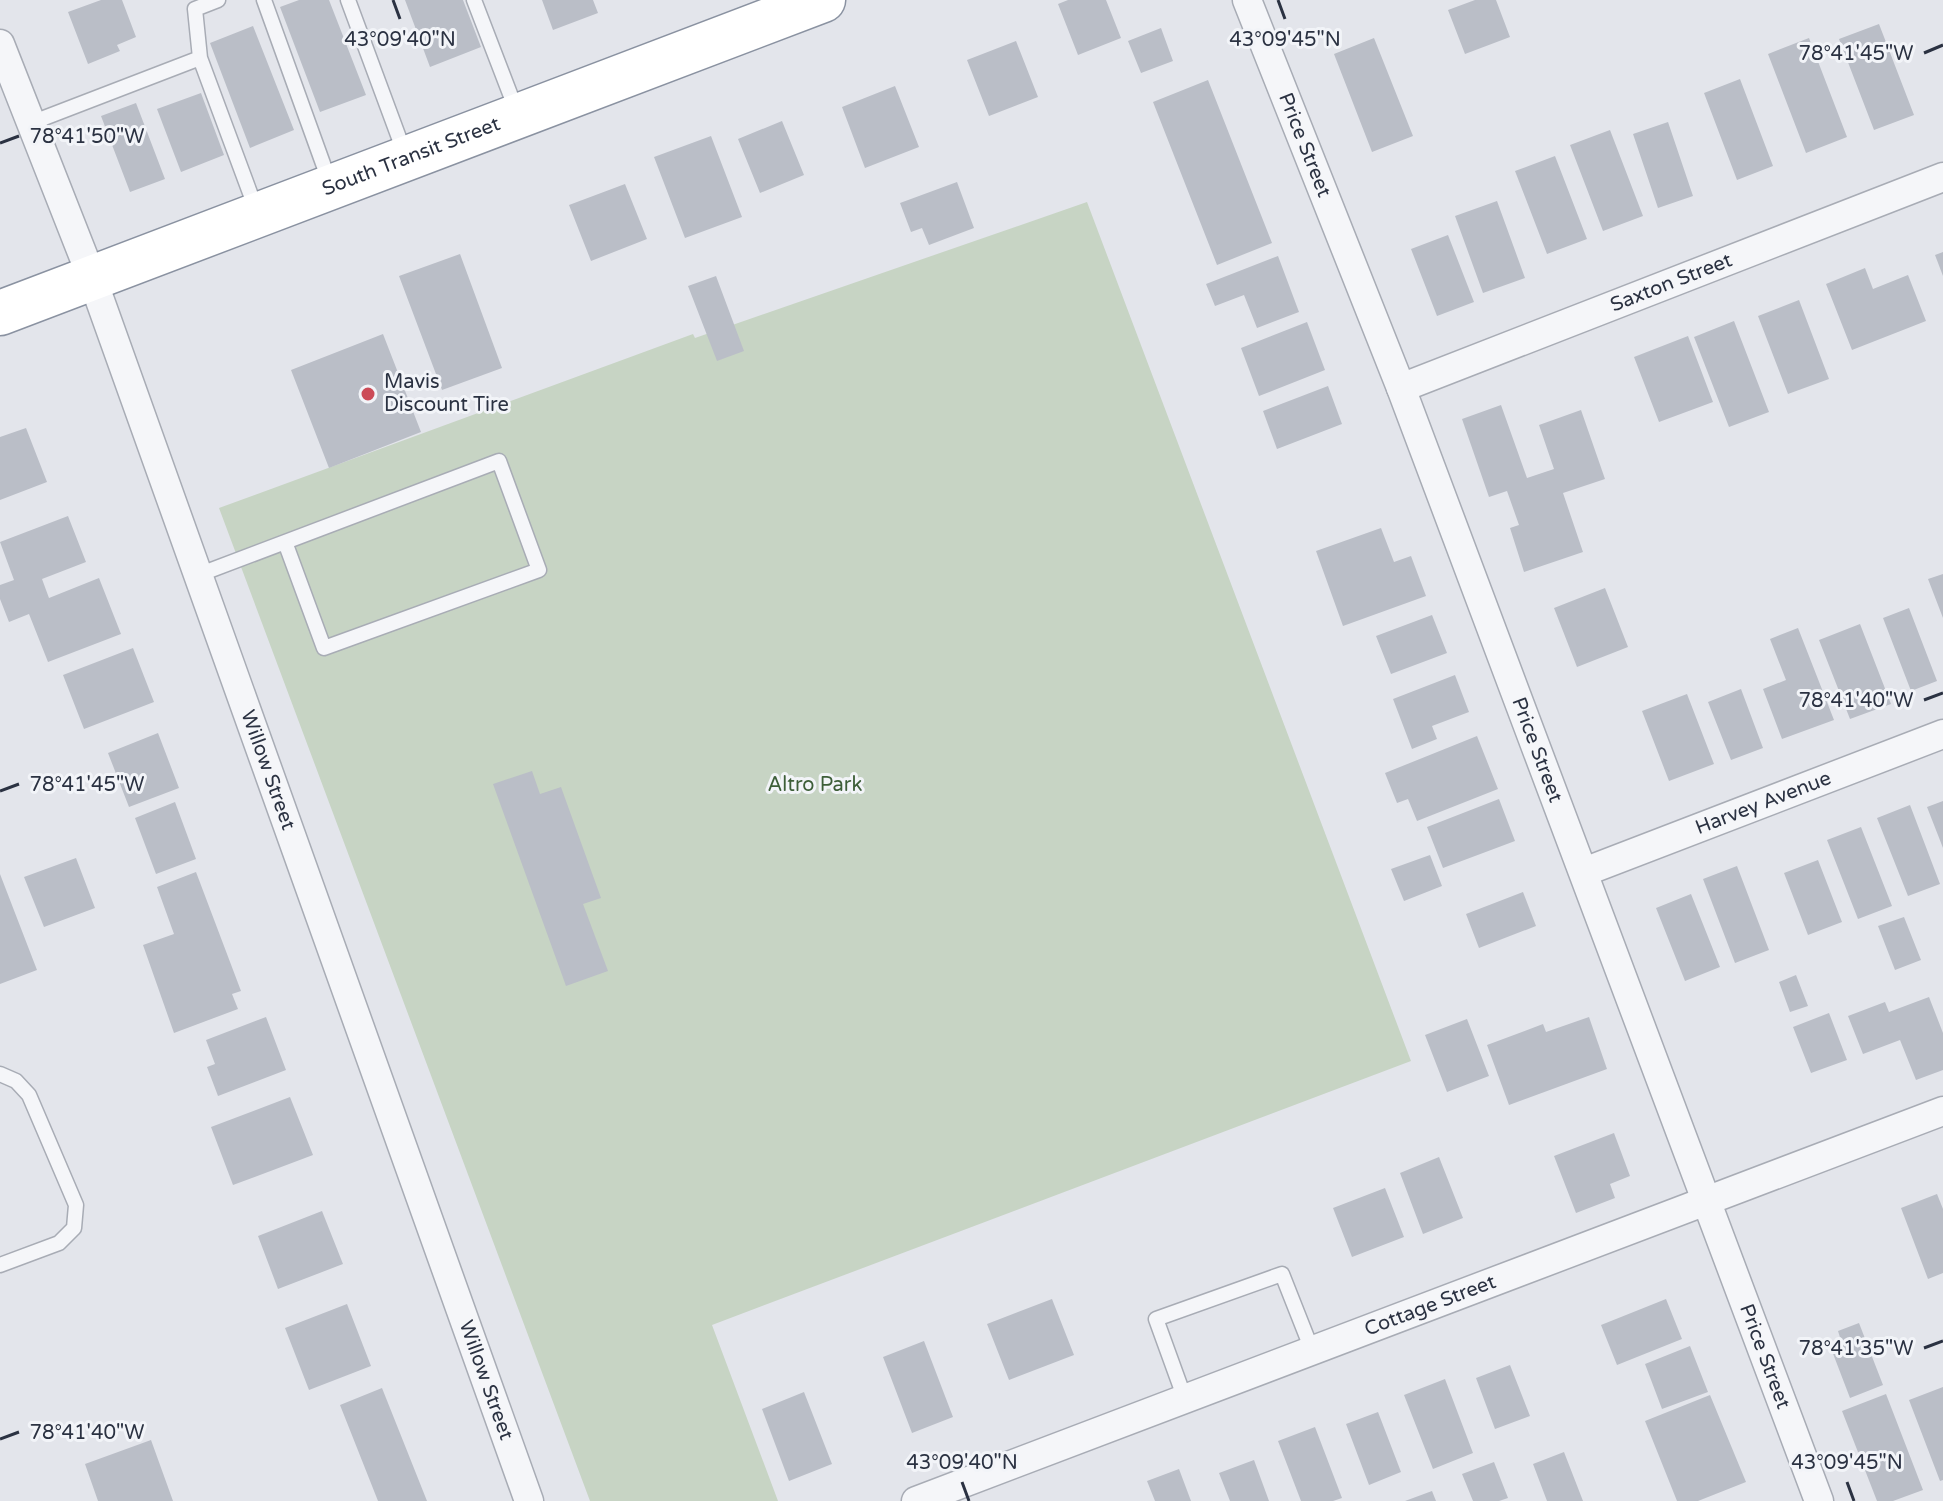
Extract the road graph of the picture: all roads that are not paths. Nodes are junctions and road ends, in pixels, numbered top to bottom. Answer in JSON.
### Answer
{"nodes":[{"id":1,"x":218,"y":0,"type":"edge"},
{"id":2,"x":264,"y":0,"type":"edge"},
{"id":3,"x":348,"y":0,"type":"edge"},
{"id":4,"x":474,"y":0,"type":"edge"},
{"id":5,"x":1247,"y":0,"type":"edge"},
{"id":6,"x":797,"y":5,"type":"edge"},
{"id":7,"x":0,"y":44,"type":"edge"},
{"id":8,"x":200,"y":58,"type":"junction"},
{"id":9,"x":519,"y":116,"type":"junction"},
{"id":10,"x":31,"y":123,"type":"junction"},
{"id":11,"x":407,"y":158,"type":"junction"},
{"id":12,"x":1943,"y":177,"type":"edge"},
{"id":13,"x":331,"y":187,"type":"junction"},
{"id":14,"x":258,"y":215,"type":"junction"},
{"id":15,"x":92,"y":278,"type":"junction"},
{"id":16,"x":0,"y":313,"type":"edge"},
{"id":17,"x":1401,"y":388,"type":"junction"},
{"id":18,"x":285,"y":542,"type":"junction"},
{"id":19,"x":198,"y":575,"type":"junction"},
{"id":20,"x":1943,"y":734,"type":"edge"},
{"id":21,"x":1584,"y":872,"type":"junction"},
{"id":22,"x":0,"y":1074,"type":"edge"},
{"id":23,"x":1943,"y":1111,"type":"edge"},
{"id":24,"x":1708,"y":1200,"type":"junction"},
{"id":25,"x":0,"y":1265,"type":"edge"},
{"id":26,"x":1312,"y":1350,"type":"junction"},
{"id":27,"x":1185,"y":1399,"type":"junction"},
{"id":28,"x":529,"y":1501,"type":"edge"},
{"id":29,"x":916,"y":1501,"type":"edge"},
{"id":30,"x":1819,"y":1501,"type":"edge"}],
"edges":[{"from":1,"to":8,"type":"lane"},
{"from":2,"to":13,"type":"lane"},
{"from":3,"to":11,"type":"lane"},
{"from":4,"to":9,"type":"lane"},
{"from":5,"to":17,"type":"street","name":"Price Street"},
{"from":6,"to":9,"type":"highway","name":"South Transit Street"},
{"from":7,"to":10,"type":"street","name":"Willow Street"},
{"from":8,"to":10,"type":"lane"},
{"from":8,"to":14,"type":"lane"},
{"from":9,"to":11,"type":"highway","name":"South Transit Street"},
{"from":10,"to":15,"type":"street","name":"Willow Street"},
{"from":11,"to":13,"type":"highway","name":"South Transit Street"},
{"from":12,"to":17,"type":"street","name":"Saxton Street"},
{"from":13,"to":14,"type":"highway","name":"South Transit Street"},
{"from":14,"to":15,"type":"highway","name":"South Transit Street"},
{"from":15,"to":16,"type":"highway","name":"South Transit Street"},
{"from":15,"to":19,"type":"street","name":"Willow Street"},
{"from":17,"to":21,"type":"street","name":"Price Street"},
{"from":18,"to":18,"type":"lane"},
{"from":18,"to":19,"type":"lane"},
{"from":19,"to":28,"type":"street","name":"Willow Street"},
{"from":20,"to":21,"type":"street","name":"Harvey Avenue"},
{"from":21,"to":24,"type":"street","name":"Price Street"},
{"from":22,"to":25,"type":"lane"},
{"from":23,"to":24,"type":"street","name":"Cottage Street"},
{"from":24,"to":26,"type":"street","name":"Cottage Street"},
{"from":24,"to":30,"type":"street","name":"Price Street"},
{"from":26,"to":27,"type":"street","name":"Cottage Street"},
{"from":26,"to":27,"type":"lane"},
{"from":27,"to":29,"type":"street","name":"Cottage Street"}]}
